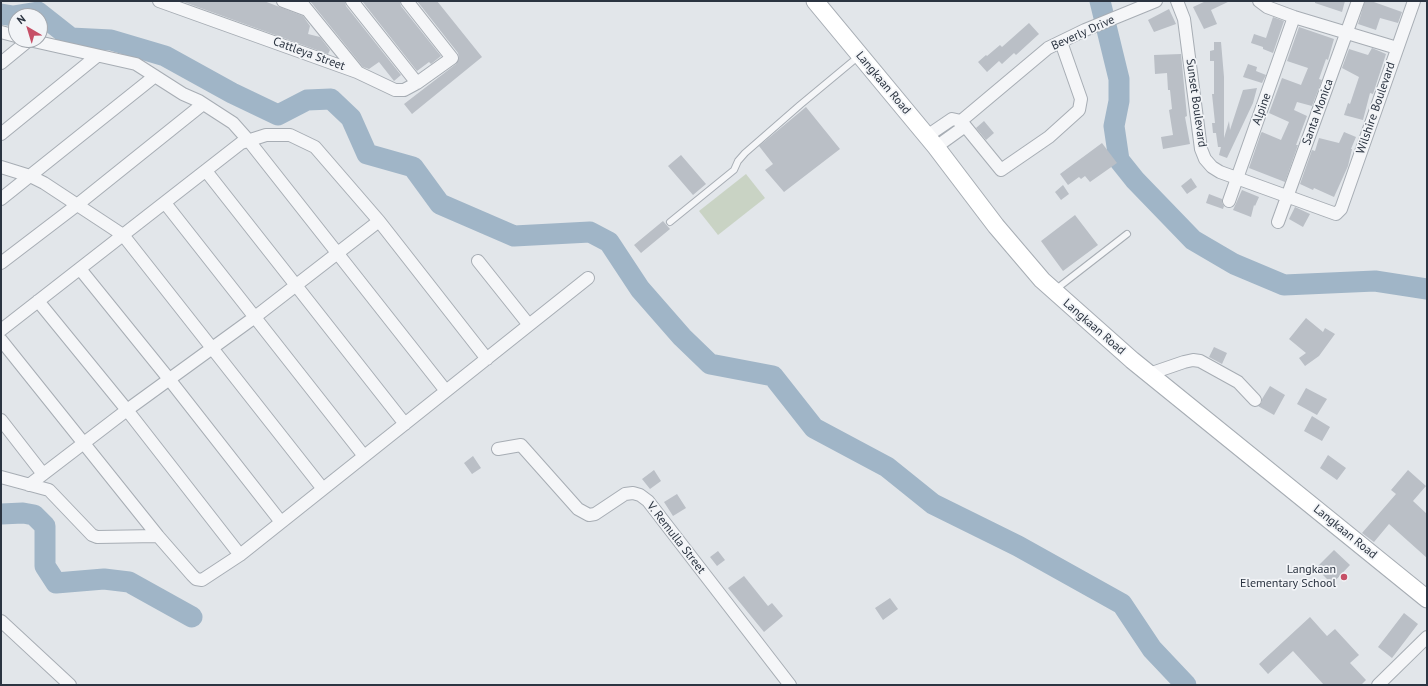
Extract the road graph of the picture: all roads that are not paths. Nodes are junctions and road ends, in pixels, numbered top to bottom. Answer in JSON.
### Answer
{"nodes":[{"id":1,"x":159,"y":1,"type":"edge"},
{"id":2,"x":283,"y":1,"type":"edge"},
{"id":3,"x":352,"y":1,"type":"edge"},
{"id":4,"x":407,"y":1,"type":"edge"},
{"id":5,"x":815,"y":1,"type":"edge"},
{"id":6,"x":1156,"y":1,"type":"edge"},
{"id":7,"x":1176,"y":1,"type":"edge"},
{"id":8,"x":1259,"y":1,"type":"edge"},
{"id":9,"x":1358,"y":1,"type":"edge"},
{"id":10,"x":1414,"y":1,"type":"edge"},
{"id":11,"x":175,"y":3,"type":"edge"},
{"id":12,"x":304,"y":5,"type":"edge"},
{"id":13,"x":1294,"y":17,"type":"junction"},
{"id":14,"x":1346,"y":32,"type":"junction"},
{"id":15,"x":1061,"y":42,"type":"junction"},
{"id":16,"x":48,"y":44,"type":"edge"},
{"id":17,"x":19,"y":48,"type":"edge"},
{"id":18,"x":1397,"y":48,"type":"junction"},
{"id":19,"x":860,"y":55,"type":"junction"},
{"id":20,"x":97,"y":56,"type":"junction"},
{"id":21,"x":1,"y":63,"type":"edge"},
{"id":22,"x":358,"y":72,"type":"junction"},
{"id":23,"x":155,"y":76,"type":"junction"},
{"id":24,"x":417,"y":83,"type":"junction"},
{"id":25,"x":203,"y":104,"type":"junction"},
{"id":26,"x":960,"y":121,"type":"junction"},
{"id":27,"x":1,"y":134,"type":"edge"},
{"id":28,"x":249,"y":141,"type":"junction"},
{"id":29,"x":931,"y":141,"type":"junction"},
{"id":30,"x":1,"y":167,"type":"edge"},
{"id":31,"x":206,"y":171,"type":"junction"},
{"id":32,"x":30,"y":176,"type":"junction"},
{"id":33,"x":1237,"y":178,"type":"junction"},
{"id":34,"x":1288,"y":196,"type":"junction"},
{"id":35,"x":1,"y":199,"type":"edge"},
{"id":36,"x":1229,"y":201,"type":"dead end"},
{"id":37,"x":165,"y":202,"type":"junction"},
{"id":38,"x":77,"y":205,"type":"junction"},
{"id":39,"x":1336,"y":214,"type":"joint"},
{"id":40,"x":379,"y":221,"type":"junction"},
{"id":41,"x":670,"y":222,"type":"dead end"},
{"id":42,"x":1278,"y":222,"type":"dead end"},
{"id":43,"x":1127,"y":234,"type":"dead end"},
{"id":44,"x":123,"y":235,"type":"junction"},
{"id":45,"x":337,"y":253,"type":"junction"},
{"id":46,"x":478,"y":261,"type":"dead end"},
{"id":47,"x":1,"y":263,"type":"edge"},
{"id":48,"x":80,"y":269,"type":"junction"},
{"id":49,"x":588,"y":278,"type":"dead end"},
{"id":50,"x":296,"y":285,"type":"junction"},
{"id":51,"x":1054,"y":291,"type":"junction"},
{"id":52,"x":38,"y":301,"type":"junction"},
{"id":53,"x":255,"y":317,"type":"junction"},
{"id":54,"x":529,"y":325,"type":"junction"},
{"id":55,"x":1,"y":330,"type":"edge"},
{"id":56,"x":1,"y":340,"type":"edge"},
{"id":57,"x":212,"y":348,"type":"junction"},
{"id":58,"x":487,"y":358,"type":"junction"},
{"id":59,"x":1149,"y":374,"type":"junction"},
{"id":60,"x":169,"y":378,"type":"junction"},
{"id":61,"x":446,"y":391,"type":"junction"},
{"id":62,"x":1255,"y":400,"type":"dead end"},
{"id":63,"x":127,"y":410,"type":"junction"},
{"id":64,"x":1,"y":420,"type":"edge"},
{"id":65,"x":405,"y":424,"type":"junction"},
{"id":66,"x":83,"y":443,"type":"junction"},
{"id":67,"x":498,"y":449,"type":"dead end"},
{"id":68,"x":364,"y":456,"type":"junction"},
{"id":69,"x":43,"y":474,"type":"junction"},
{"id":70,"x":1,"y":477,"type":"edge"},
{"id":71,"x":29,"y":485,"type":"junction"},
{"id":72,"x":323,"y":489,"type":"junction"},
{"id":73,"x":281,"y":522,"type":"junction"},
{"id":74,"x":158,"y":536,"type":"junction"},
{"id":75,"x":240,"y":555,"type":"junction"},
{"id":76,"x":1427,"y":599,"type":"edge"},
{"id":77,"x":1,"y":621,"type":"edge"},
{"id":78,"x":1427,"y":637,"type":"edge"},
{"id":79,"x":70,"y":685,"type":"edge"},
{"id":80,"x":790,"y":685,"type":"edge"},
{"id":81,"x":1378,"y":685,"type":"edge"}],
"edges":[{"from":1,"to":11,"type":"street","name":"Cattleya Street"},
{"from":2,"to":12,"type":"street"},
{"from":3,"to":24,"type":"street"},
{"from":4,"to":24,"type":"street","name":"Cattleya Street"},
{"from":5,"to":19,"type":"street","name":"Langkaan Road"},
{"from":6,"to":15,"type":"street","name":"Beverly Drive"},
{"from":7,"to":33,"type":"street","name":"Sunset Boulevard"},
{"from":8,"to":13,"type":"street"},
{"from":9,"to":14,"type":"street","name":"Santa Monica"},
{"from":10,"to":18,"type":"street","name":"Wilshire Boulevard"},
{"from":11,"to":22,"type":"street","name":"Cattleya Street"},
{"from":12,"to":22,"type":"street"},
{"from":13,"to":14,"type":"street"},
{"from":13,"to":33,"type":"street","name":"Alpine"},
{"from":14,"to":18,"type":"street"},
{"from":14,"to":34,"type":"street","name":"Santa Monica"},
{"from":15,"to":26,"type":"street","name":"Beverly Drive"},
{"from":15,"to":26,"type":"street"},
{"from":16,"to":20,"type":"street"},
{"from":17,"to":21,"type":"street"},
{"from":18,"to":39,"type":"street","name":"Wilshire Boulevard"},
{"from":19,"to":29,"type":"street","name":"Langkaan Road"},
{"from":19,"to":41,"type":"lane"},
{"from":20,"to":23,"type":"street"},
{"from":20,"to":27,"type":"street"},
{"from":22,"to":24,"type":"street","name":"Cattleya Street"},
{"from":23,"to":25,"type":"street"},
{"from":23,"to":32,"type":"street"},
{"from":25,"to":28,"type":"street"},
{"from":25,"to":38,"type":"street"},
{"from":26,"to":29,"type":"street","name":"Beverly Drive"},
{"from":28,"to":31,"type":"street"},
{"from":28,"to":40,"type":"street"},
{"from":28,"to":45,"type":"street"},
{"from":29,"to":51,"type":"street","name":"Langkaan Road"},
{"from":30,"to":32,"type":"street"},
{"from":31,"to":37,"type":"street"},
{"from":31,"to":50,"type":"street"},
{"from":32,"to":35,"type":"street"},
{"from":32,"to":38,"type":"street"},
{"from":33,"to":34,"type":"street","name":"Sunset Boulevard"},
{"from":33,"to":36,"type":"street","name":"Alpine"},
{"from":34,"to":39,"type":"street","name":"Sunset Boulevard"},
{"from":34,"to":42,"type":"street","name":"Santa Monica"},
{"from":37,"to":44,"type":"street"},
{"from":37,"to":53,"type":"street"},
{"from":38,"to":44,"type":"street"},
{"from":38,"to":47,"type":"street"},
{"from":40,"to":45,"type":"street"},
{"from":40,"to":58,"type":"street"},
{"from":43,"to":51,"type":"lane"},
{"from":44,"to":48,"type":"street"},
{"from":44,"to":57,"type":"street"},
{"from":45,"to":50,"type":"street"},
{"from":45,"to":61,"type":"street"},
{"from":46,"to":54,"type":"street"},
{"from":48,"to":52,"type":"street"},
{"from":48,"to":60,"type":"street"},
{"from":49,"to":54,"type":"street"},
{"from":50,"to":53,"type":"street"},
{"from":50,"to":65,"type":"street"},
{"from":51,"to":59,"type":"street","name":"Langkaan Road"},
{"from":52,"to":55,"type":"street"},
{"from":52,"to":63,"type":"street"},
{"from":53,"to":57,"type":"street"},
{"from":53,"to":68,"type":"street"},
{"from":54,"to":58,"type":"street"},
{"from":56,"to":66,"type":"street"},
{"from":57,"to":60,"type":"street"},
{"from":57,"to":72,"type":"street"},
{"from":58,"to":61,"type":"street"},
{"from":59,"to":62,"type":"street"},
{"from":59,"to":76,"type":"street","name":"Langkaan Road"},
{"from":60,"to":63,"type":"street"},
{"from":60,"to":73,"type":"street"},
{"from":61,"to":65,"type":"street"},
{"from":63,"to":66,"type":"street"},
{"from":63,"to":75,"type":"street"},
{"from":64,"to":69,"type":"street"},
{"from":65,"to":68,"type":"street"},
{"from":66,"to":69,"type":"street"},
{"from":66,"to":74,"type":"street"},
{"from":67,"to":80,"type":"street","name":"V. Remulla Street"},
{"from":68,"to":72,"type":"street"},
{"from":69,"to":71,"type":"street"},
{"from":70,"to":71,"type":"street"},
{"from":71,"to":74,"type":"street"},
{"from":72,"to":73,"type":"street"},
{"from":73,"to":75,"type":"street"},
{"from":74,"to":75,"type":"street"},
{"from":77,"to":79,"type":"street"},
{"from":78,"to":81,"type":"street"}]}
